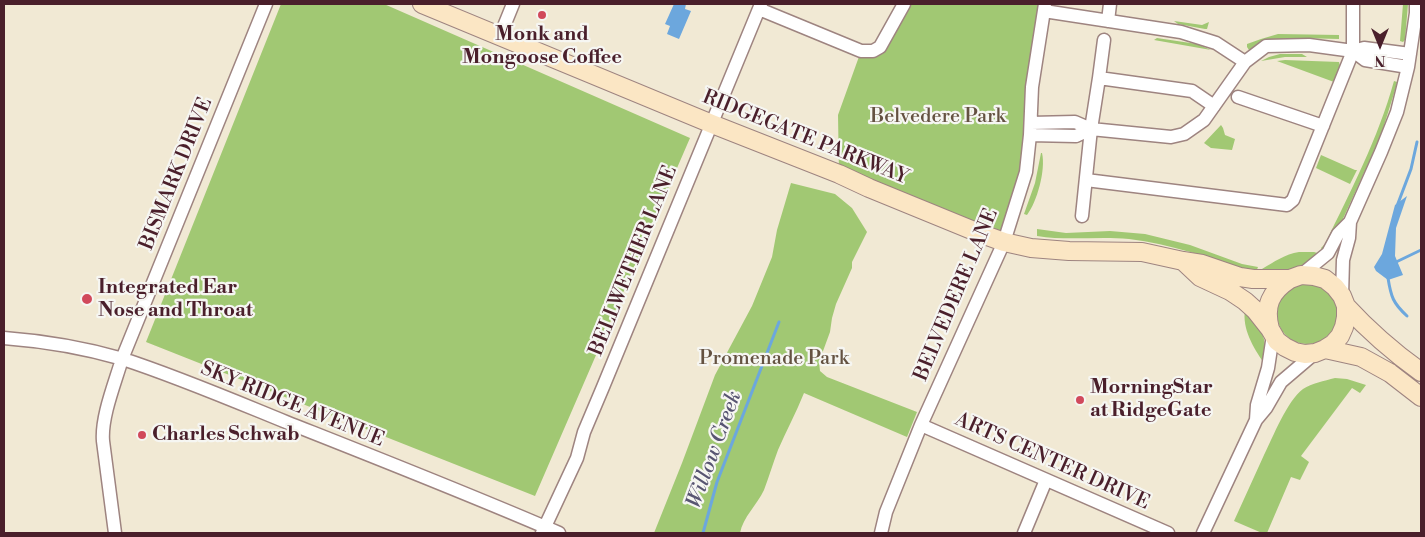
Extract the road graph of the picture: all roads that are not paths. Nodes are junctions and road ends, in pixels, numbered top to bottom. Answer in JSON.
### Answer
{"nodes":[{"id":1,"x":266,"y":4,"type":"edge"},
{"id":2,"x":422,"y":4,"type":"edge"},
{"id":3,"x":513,"y":4,"type":"edge"},
{"id":4,"x":904,"y":4,"type":"edge"},
{"id":5,"x":1110,"y":4,"type":"edge"},
{"id":6,"x":1353,"y":4,"type":"edge"},
{"id":7,"x":1416,"y":4,"type":"edge"},
{"id":8,"x":760,"y":6,"type":"edge"},
{"id":9,"x":1045,"y":7,"type":"edge"},
{"id":10,"x":1108,"y":21,"type":"junction"},
{"id":11,"x":500,"y":36,"type":"junction"},
{"id":12,"x":1104,"y":40,"type":"dead end"},
{"id":13,"x":1353,"y":51,"type":"junction"},
{"id":14,"x":1409,"y":61,"type":"junction"},
{"id":15,"x":1245,"y":62,"type":"junction"},
{"id":16,"x":1099,"y":78,"type":"junction"},
{"id":17,"x":1238,"y":97,"type":"dead end"},
{"id":18,"x":1214,"y":106,"type":"junction"},
{"id":19,"x":712,"y":124,"type":"junction"},
{"id":20,"x":1323,"y":126,"type":"junction"},
{"id":21,"x":1030,"y":129,"type":"junction"},
{"id":22,"x":1091,"y":129,"type":"junction"},
{"id":23,"x":1086,"y":180,"type":"junction"},
{"id":24,"x":1082,"y":216,"type":"dead end"},
{"id":25,"x":1350,"y":222,"type":"junction"},
{"id":26,"x":1004,"y":242,"type":"junction"},
{"id":27,"x":1183,"y":262,"type":"junction"},
{"id":28,"x":1296,"y":277,"type":"junction"},
{"id":29,"x":1344,"y":301,"type":"junction"},
{"id":30,"x":1272,"y":332,"type":"junction"},
{"id":31,"x":4,"y":338,"type":"edge"},
{"id":32,"x":1320,"y":351,"type":"junction"},
{"id":33,"x":122,"y":359,"type":"junction"},
{"id":34,"x":1421,"y":372,"type":"edge"},
{"id":35,"x":1421,"y":397,"type":"edge"},
{"id":36,"x":1256,"y":420,"type":"junction"},
{"id":37,"x":921,"y":425,"type":"junction"},
{"id":38,"x":1046,"y":480,"type":"junction"},
{"id":39,"x":544,"y":530,"type":"edge"},
{"id":40,"x":116,"y":533,"type":"edge"},
{"id":41,"x":559,"y":533,"type":"edge"},
{"id":42,"x":881,"y":533,"type":"edge"},
{"id":43,"x":1024,"y":533,"type":"edge"},
{"id":44,"x":1168,"y":533,"type":"edge"},
{"id":45,"x":1203,"y":533,"type":"edge"}],
"edges":[{"from":1,"to":33,"type":"street","name":"BISMARK DRIVE"},
{"from":2,"to":11,"type":"main road","name":"RIDGEGATE PARKWAY"},
{"from":3,"to":11,"type":"street"},
{"from":4,"to":8,"type":"street"},
{"from":5,"to":10,"type":"street"},
{"from":6,"to":13,"type":"street"},
{"from":7,"to":14,"type":"street"},
{"from":8,"to":19,"type":"street","name":"BELLWETHER LANE"},
{"from":9,"to":10,"type":"street"},
{"from":9,"to":21,"type":"street","name":"BELVEDERE LANE"},
{"from":10,"to":15,"type":"street"},
{"from":11,"to":19,"type":"main road","name":"RIDGEGATE PARKWAY"},
{"from":12,"to":16,"type":"street"},
{"from":13,"to":14,"type":"street"},
{"from":13,"to":15,"type":"street"},
{"from":13,"to":20,"type":"street"},
{"from":14,"to":25,"type":"street"},
{"from":15,"to":18,"type":"street"},
{"from":16,"to":18,"type":"street"},
{"from":16,"to":22,"type":"street"},
{"from":17,"to":20,"type":"street"},
{"from":18,"to":22,"type":"street"},
{"from":19,"to":26,"type":"main road","name":"RIDGEGATE PARKWAY"},
{"from":19,"to":39,"type":"street","name":"BELLWETHER LANE"},
{"from":20,"to":23,"type":"street"},
{"from":21,"to":22,"type":"street"},
{"from":21,"to":26,"type":"street","name":"BELVEDERE LANE"},
{"from":22,"to":23,"type":"street"},
{"from":23,"to":24,"type":"street"},
{"from":25,"to":28,"type":"street"},
{"from":25,"to":29,"type":"street"},
{"from":26,"to":27,"type":"main road","name":"RIDGEGATE PARKWAY"},
{"from":26,"to":37,"type":"street","name":"BELVEDERE LANE"},
{"from":27,"to":28,"type":"main road","name":"RIDGEGATE PARKWAY"},
{"from":27,"to":30,"type":"main road","name":"RIDGEGATE PARKWAY"},
{"from":28,"to":29,"type":"main road","name":"RIDGEGATE PARKWAY"},
{"from":28,"to":30,"type":"main road"},
{"from":29,"to":32,"type":"main road"},
{"from":29,"to":34,"type":"main road","name":"RIDGEGATE PARKWAY"},
{"from":30,"to":32,"type":"main road","name":"RIDGEGATE PARKWAY"},
{"from":30,"to":36,"type":"street"},
{"from":31,"to":33,"type":"street","name":"SKY RIDGE AVENUE"},
{"from":32,"to":35,"type":"main road","name":"RIDGEGATE PARKWAY"},
{"from":32,"to":36,"type":"street"},
{"from":33,"to":39,"type":"street","name":"SKY RIDGE AVENUE"},
{"from":33,"to":40,"type":"street","name":"BISMARK DRIVE"},
{"from":36,"to":45,"type":"street"},
{"from":37,"to":38,"type":"street","name":"ARTS CENTER DRIVE"},
{"from":37,"to":42,"type":"street","name":"BELVEDERE LANE"},
{"from":38,"to":43,"type":"street"},
{"from":38,"to":44,"type":"street","name":"ARTS CENTER DRIVE"},
{"from":39,"to":41,"type":"street","name":"SKY RIDGE AVENUE"}]}
